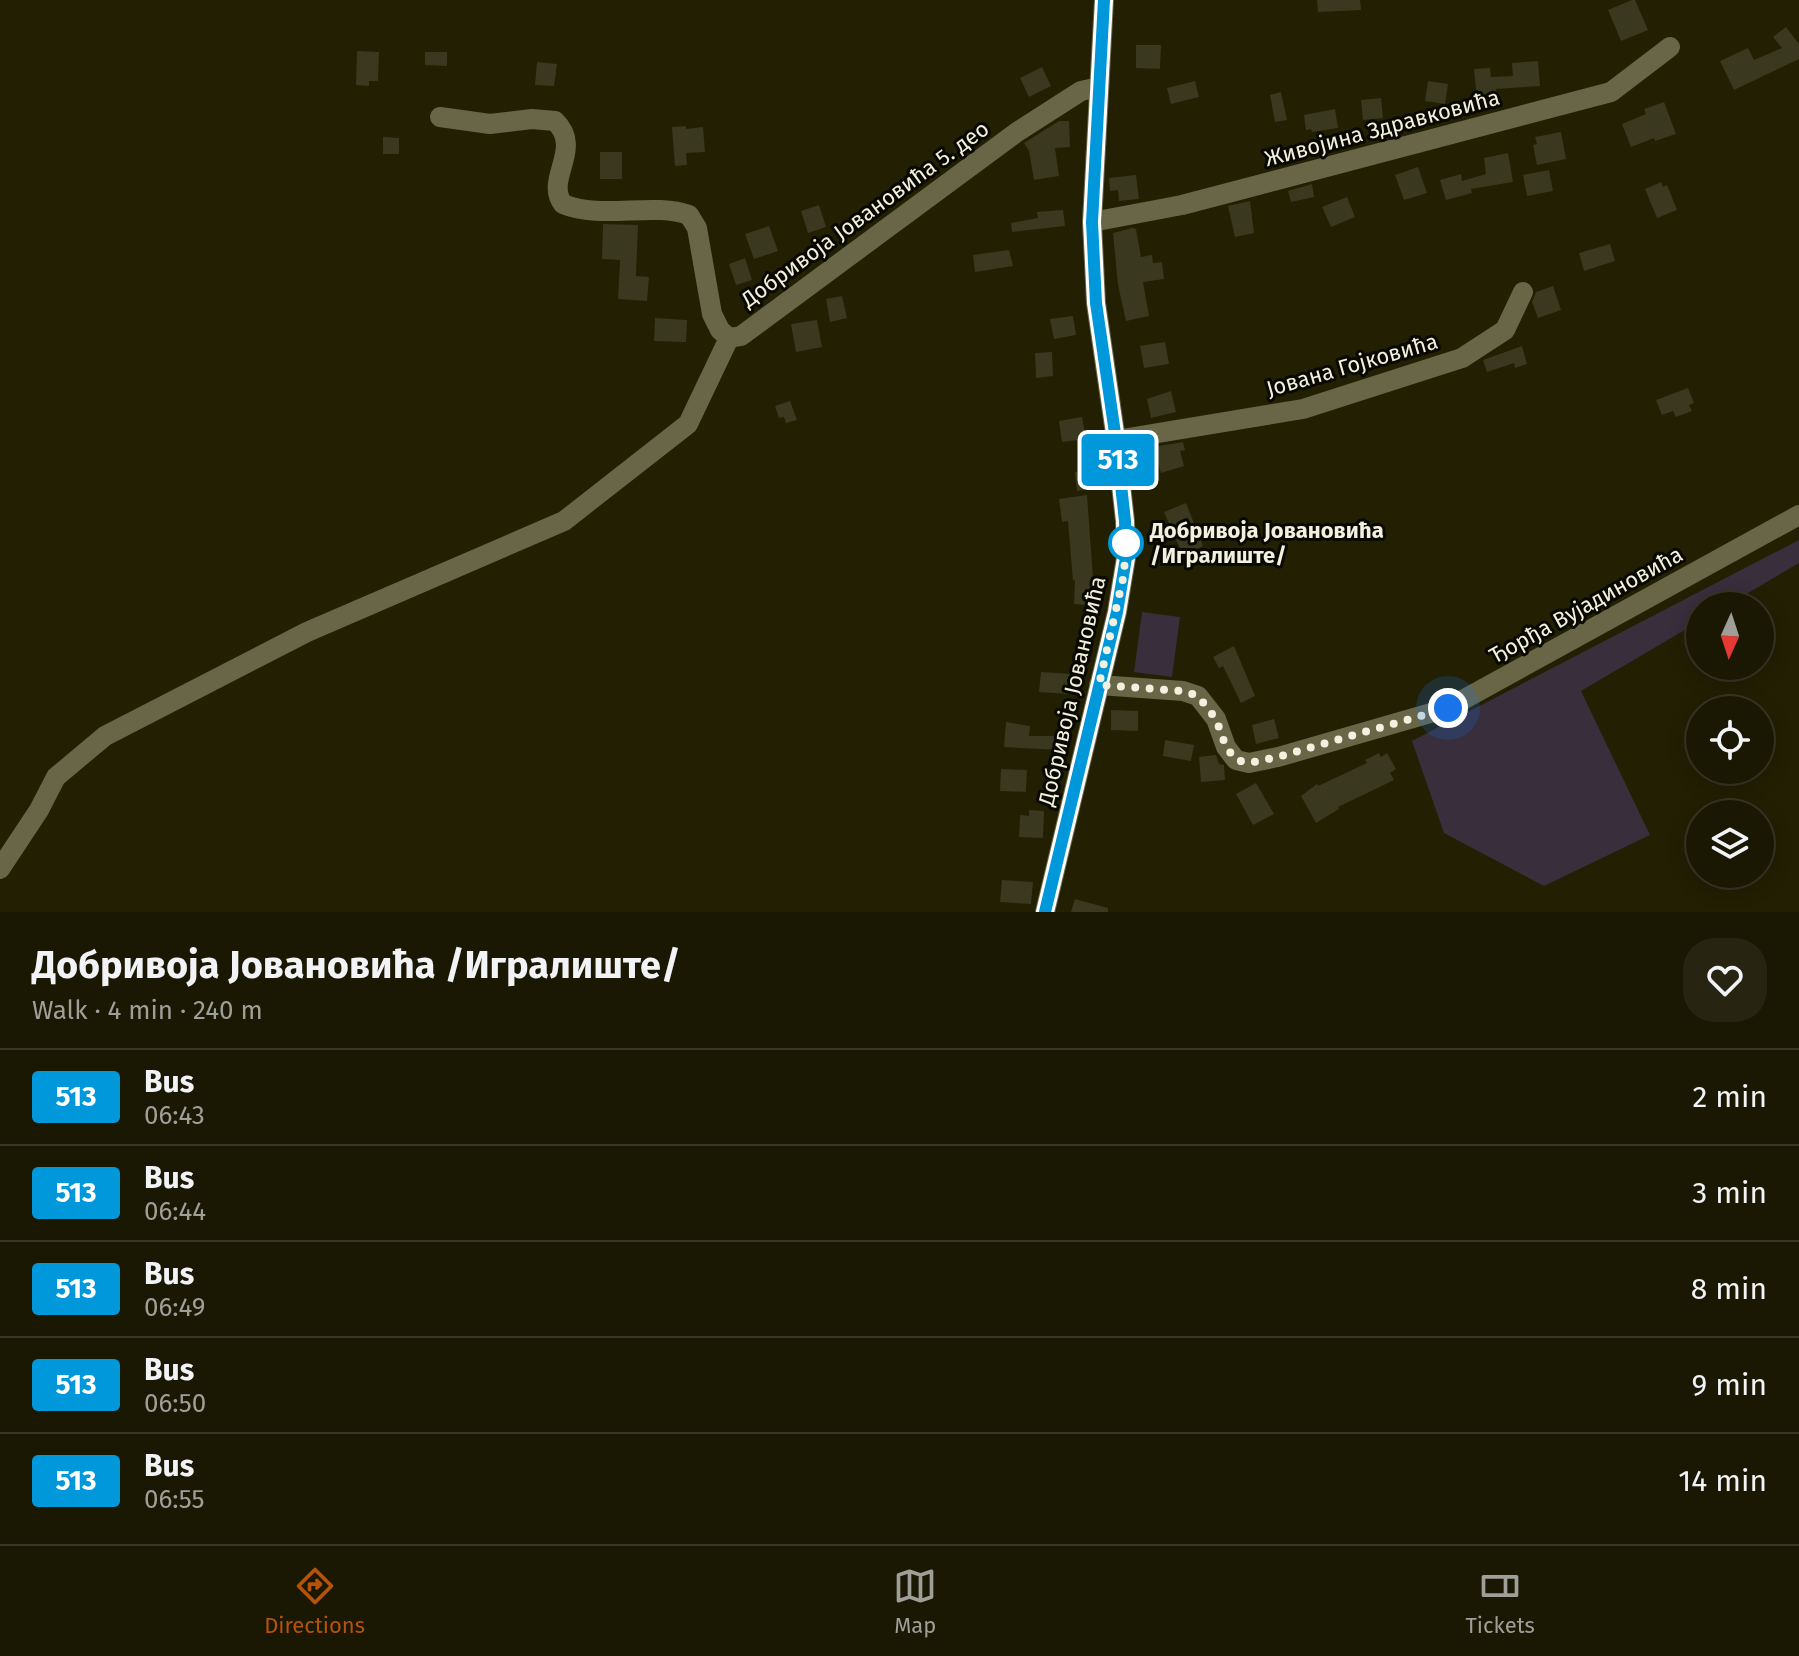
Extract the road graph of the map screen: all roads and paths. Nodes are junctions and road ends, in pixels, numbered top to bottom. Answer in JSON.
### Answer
{"nodes":[{"id":1,"x":1104,"y":0,"type":"edge"},
{"id":2,"x":1670,"y":47,"type":"dead end"},
{"id":3,"x":1099,"y":87,"type":"junction"},
{"id":4,"x":440,"y":117,"type":"dead end"},
{"id":5,"x":1092,"y":222,"type":"junction"},
{"id":6,"x":1523,"y":292,"type":"dead end"},
{"id":7,"x":729,"y":338,"type":"junction"},
{"id":8,"x":1116,"y":440,"type":"junction"},
{"id":9,"x":1799,"y":515,"type":"edge"},
{"id":10,"x":1099,"y":685,"type":"junction"},
{"id":11,"x":0,"y":869,"type":"edge"},
{"id":12,"x":1045,"y":912,"type":"edge"}],
"edges":[{"from":1,"to":3,"type":"street","name":"Добривоја Јовановића"},
{"from":2,"to":5,"type":"street","name":"Живојина Здравковића"},
{"from":3,"to":5,"type":"street","name":"Добривоја Јовановића"},
{"from":3,"to":7,"type":"street","name":"Добривоја Јовановића 5. део"},
{"from":4,"to":7,"type":"street","name":"Добривоја Јовановића 5. део"},
{"from":5,"to":8,"type":"street","name":"Добривоја Јовановића"},
{"from":6,"to":8,"type":"street","name":"Јована Гојковића"},
{"from":7,"to":11,"type":"street"},
{"from":8,"to":10,"type":"street","name":"Добривоја Јовановића"},
{"from":9,"to":10,"type":"street","name":"Ђорђа Вујадиновића"},
{"from":10,"to":12,"type":"street","name":"Добривоја Јовановића"}]}
